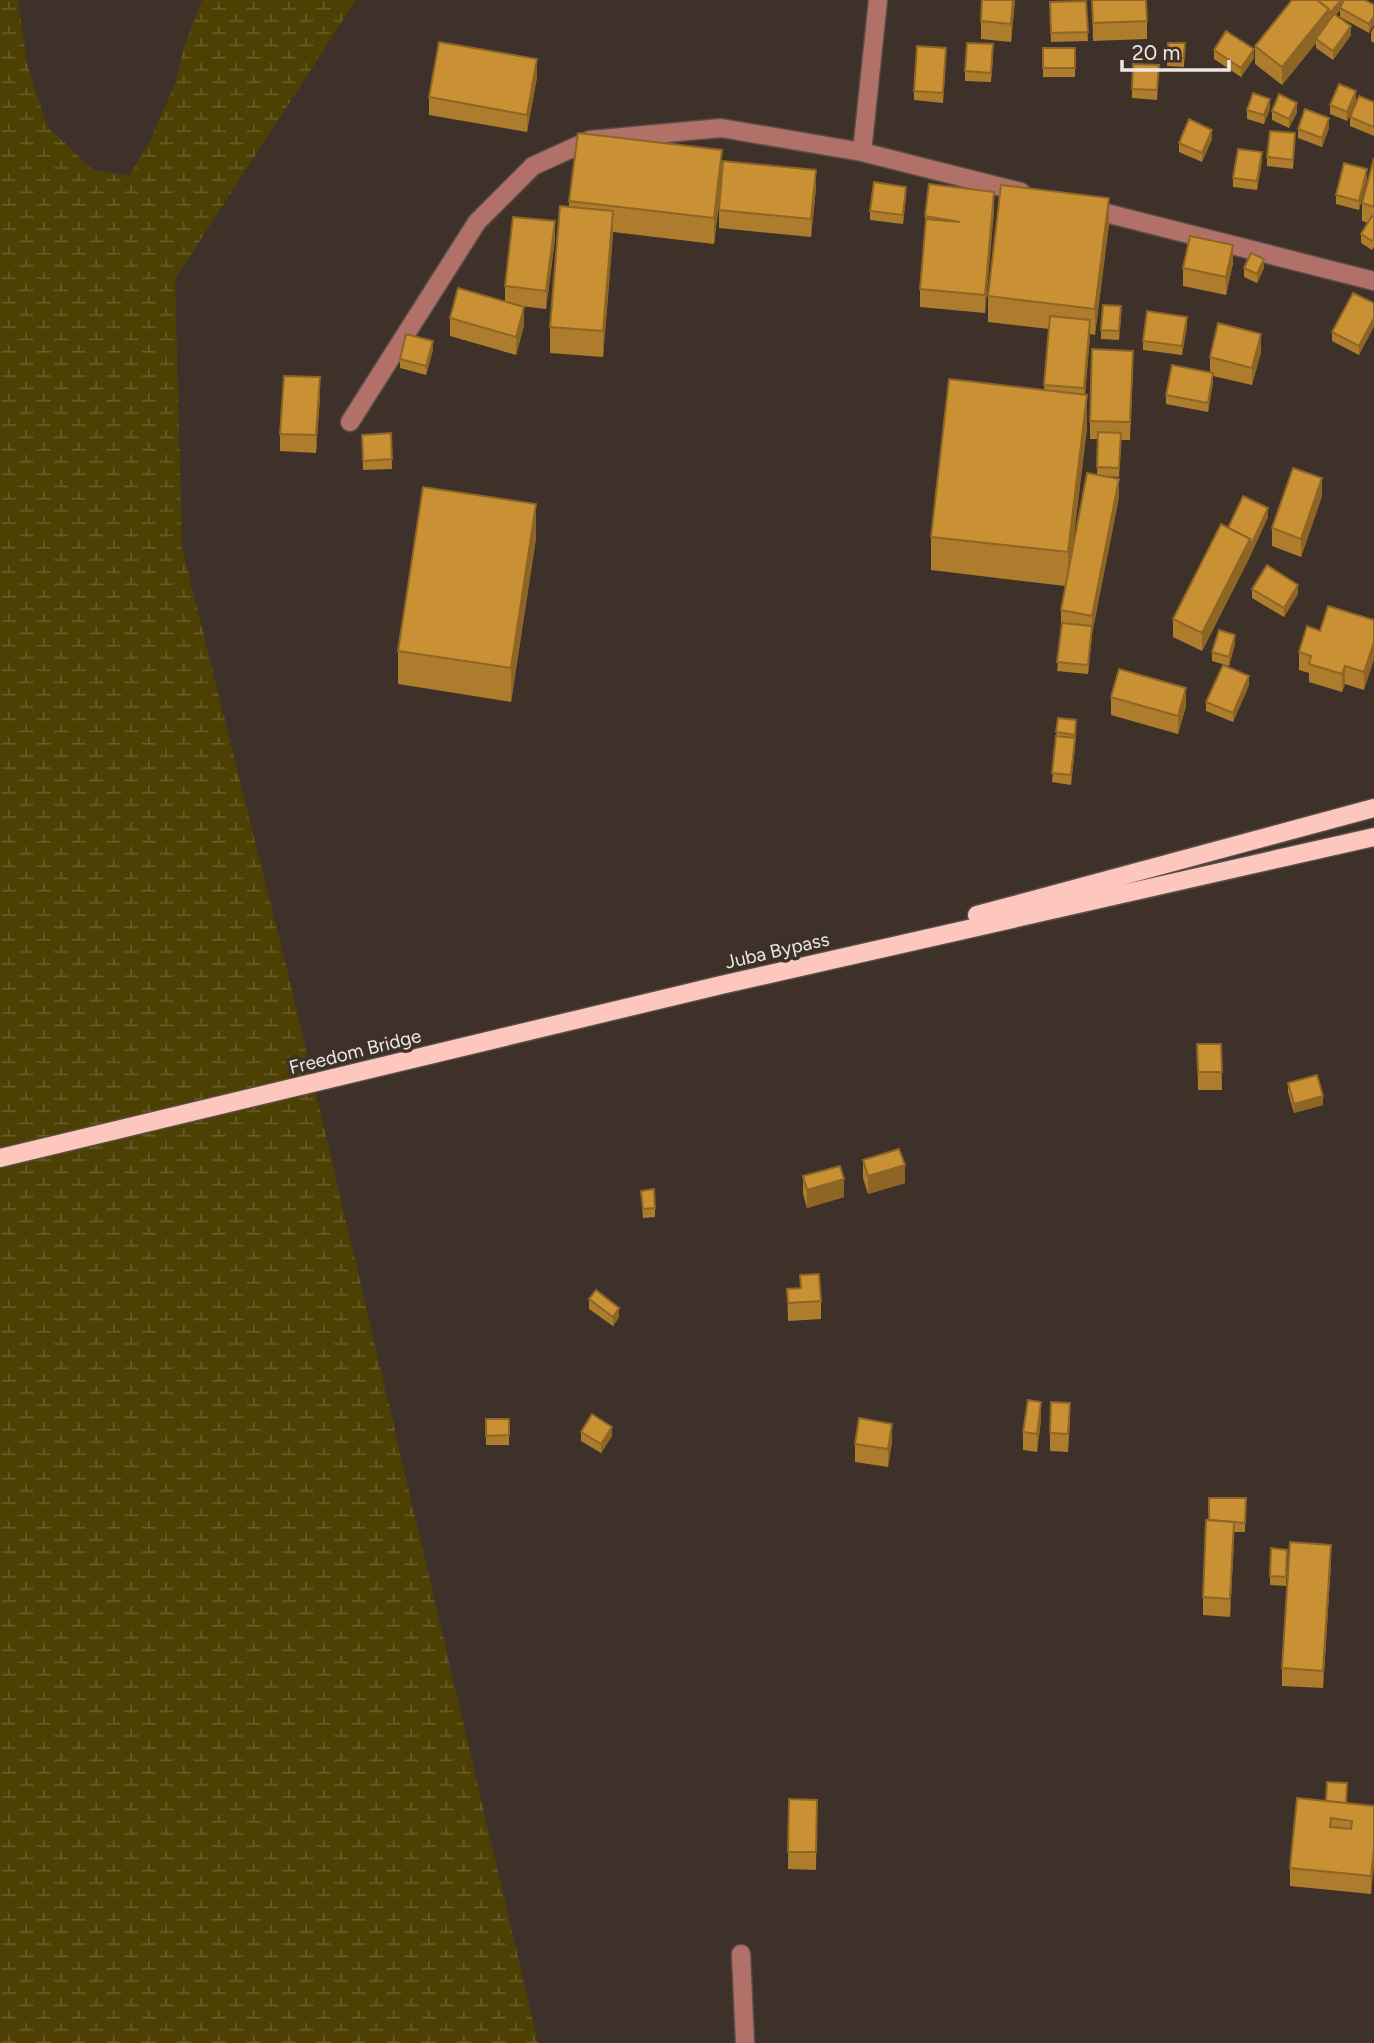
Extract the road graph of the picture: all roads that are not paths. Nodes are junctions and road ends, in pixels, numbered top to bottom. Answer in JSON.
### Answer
{"nodes":[{"id":1,"x":878,"y":0,"type":"edge"},
{"id":2,"x":862,"y":152,"type":"junction"},
{"id":3,"x":1035,"y":195,"type":"edge"},
{"id":4,"x":1075,"y":205,"type":"edge"},
{"id":5,"x":1374,"y":281,"type":"edge"},
{"id":6,"x":350,"y":422,"type":"dead end"},
{"id":7,"x":1374,"y":808,"type":"edge"},
{"id":8,"x":1374,"y":837,"type":"edge"},
{"id":9,"x":721,"y":985,"type":"junction"},
{"id":10,"x":0,"y":1158,"type":"edge"},
{"id":11,"x":741,"y":1954,"type":"dead end"},
{"id":12,"x":745,"y":2043,"type":"edge"}],
"edges":[{"from":1,"to":2,"type":"street"},
{"from":2,"to":3,"type":"street"},
{"from":2,"to":6,"type":"street"},
{"from":4,"to":5,"type":"street"},
{"from":7,"to":9,"type":"main road","name":"Juba Bypass"},
{"from":8,"to":9,"type":"main road","name":"Juba Bypass"},
{"from":9,"to":10,"type":"main road","name":"Freedom Bridge"},
{"from":11,"to":12,"type":"street"}]}
